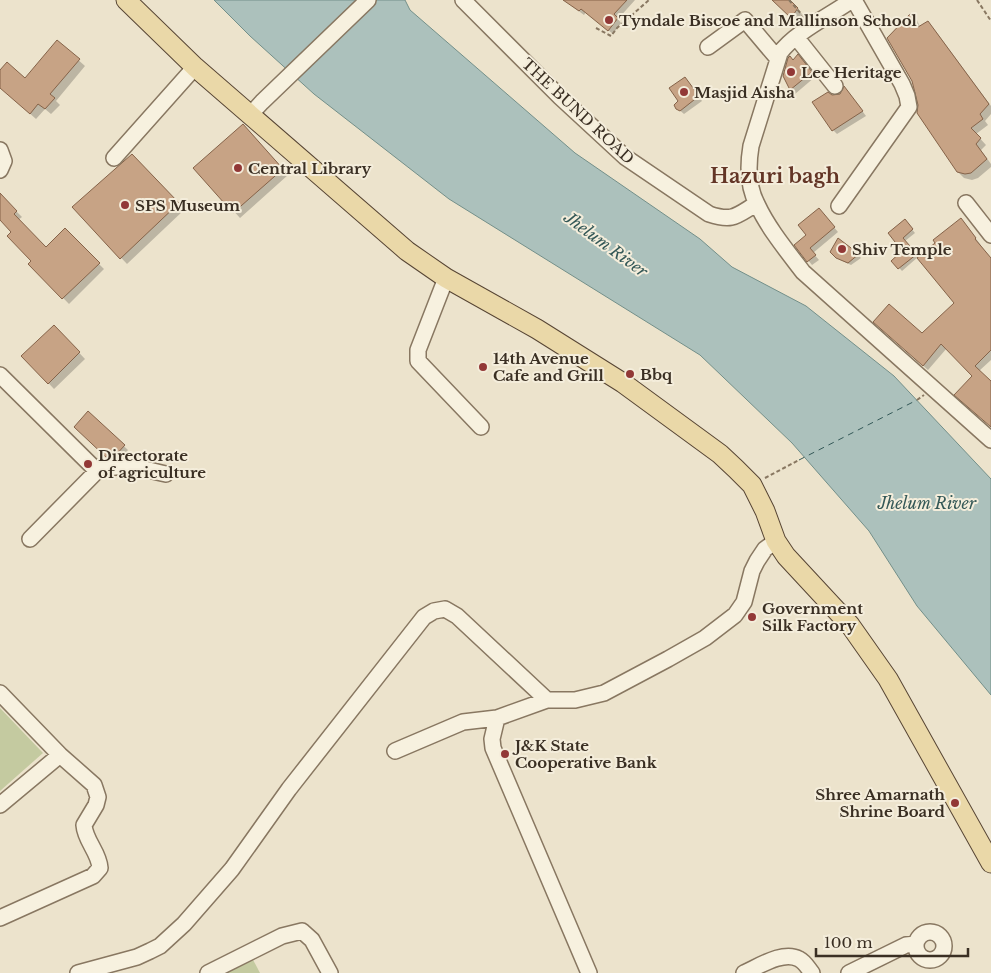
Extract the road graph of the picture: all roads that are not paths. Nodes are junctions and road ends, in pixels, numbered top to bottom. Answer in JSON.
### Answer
{"nodes":[{"id":1,"x":126,"y":0,"type":"edge"},
{"id":2,"x":368,"y":0,"type":"edge"},
{"id":3,"x":463,"y":0,"type":"edge"},
{"id":4,"x":853,"y":0,"type":"edge"},
{"id":5,"x":796,"y":37,"type":"junction"},
{"id":6,"x":708,"y":47,"type":"dead end"},
{"id":7,"x":778,"y":59,"type":"junction"},
{"id":8,"x":196,"y":67,"type":"junction"},
{"id":9,"x":836,"y":86,"type":"dead end"},
{"id":10,"x":256,"y":109,"type":"junction"},
{"id":11,"x":0,"y":150,"type":"edge"},
{"id":12,"x":114,"y":158,"type":"dead end"},
{"id":13,"x":0,"y":170,"type":"edge"},
{"id":14,"x":966,"y":203,"type":"dead end"},
{"id":15,"x":756,"y":204,"type":"junction"},
{"id":16,"x":839,"y":206,"type":"dead end"},
{"id":17,"x":991,"y":235,"type":"edge"},
{"id":18,"x":446,"y":278,"type":"junction"},
{"id":19,"x":0,"y":375,"type":"edge"},
{"id":20,"x":481,"y":427,"type":"dead end"},
{"id":21,"x":991,"y":440,"type":"edge"},
{"id":22,"x":98,"y":471,"type":"junction"},
{"id":23,"x":166,"y":474,"type":"dead end"},
{"id":24,"x":30,"y":539,"type":"dead end"},
{"id":25,"x":776,"y":541,"type":"junction"},
{"id":26,"x":0,"y":693,"type":"edge"},
{"id":27,"x":548,"y":700,"type":"junction"},
{"id":28,"x":497,"y":718,"type":"junction"},
{"id":29,"x":394,"y":751,"type":"dead end"},
{"id":30,"x":60,"y":755,"type":"junction"},
{"id":31,"x":0,"y":805,"type":"edge"},
{"id":32,"x":991,"y":863,"type":"edge"},
{"id":33,"x":0,"y":918,"type":"edge"},
{"id":34,"x":916,"y":944,"type":"dead end"},
{"id":35,"x":78,"y":973,"type":"edge"},
{"id":36,"x":208,"y":973,"type":"edge"},
{"id":37,"x":330,"y":973,"type":"edge"},
{"id":38,"x":588,"y":973,"type":"edge"},
{"id":39,"x":744,"y":973,"type":"edge"},
{"id":40,"x":812,"y":973,"type":"edge"},
{"id":41,"x":849,"y":973,"type":"edge"}],
"edges":[{"from":1,"to":8,"type":"main road"},
{"from":2,"to":10,"type":"street"},
{"from":3,"to":15,"type":"street","name":"THE BUND ROAD"},
{"from":4,"to":5,"type":"street"},
{"from":4,"to":16,"type":"street"},
{"from":5,"to":7,"type":"street"},
{"from":5,"to":9,"type":"street"},
{"from":6,"to":7,"type":"street"},
{"from":7,"to":15,"type":"street"},
{"from":8,"to":10,"type":"main road"},
{"from":8,"to":12,"type":"street"},
{"from":10,"to":18,"type":"main road"},
{"from":11,"to":13,"type":"street"},
{"from":14,"to":17,"type":"street"},
{"from":15,"to":21,"type":"street"},
{"from":18,"to":20,"type":"street"},
{"from":18,"to":25,"type":"main road"},
{"from":19,"to":22,"type":"street"},
{"from":22,"to":23,"type":"street"},
{"from":22,"to":24,"type":"street"},
{"from":25,"to":27,"type":"street"},
{"from":25,"to":32,"type":"main road"},
{"from":26,"to":30,"type":"street"},
{"from":27,"to":28,"type":"street"},
{"from":27,"to":35,"type":"street"},
{"from":28,"to":29,"type":"street"},
{"from":28,"to":38,"type":"street"},
{"from":30,"to":31,"type":"street"},
{"from":30,"to":33,"type":"street"},
{"from":34,"to":41,"type":"street"},
{"from":36,"to":37,"type":"street"},
{"from":39,"to":40,"type":"street"}]}
